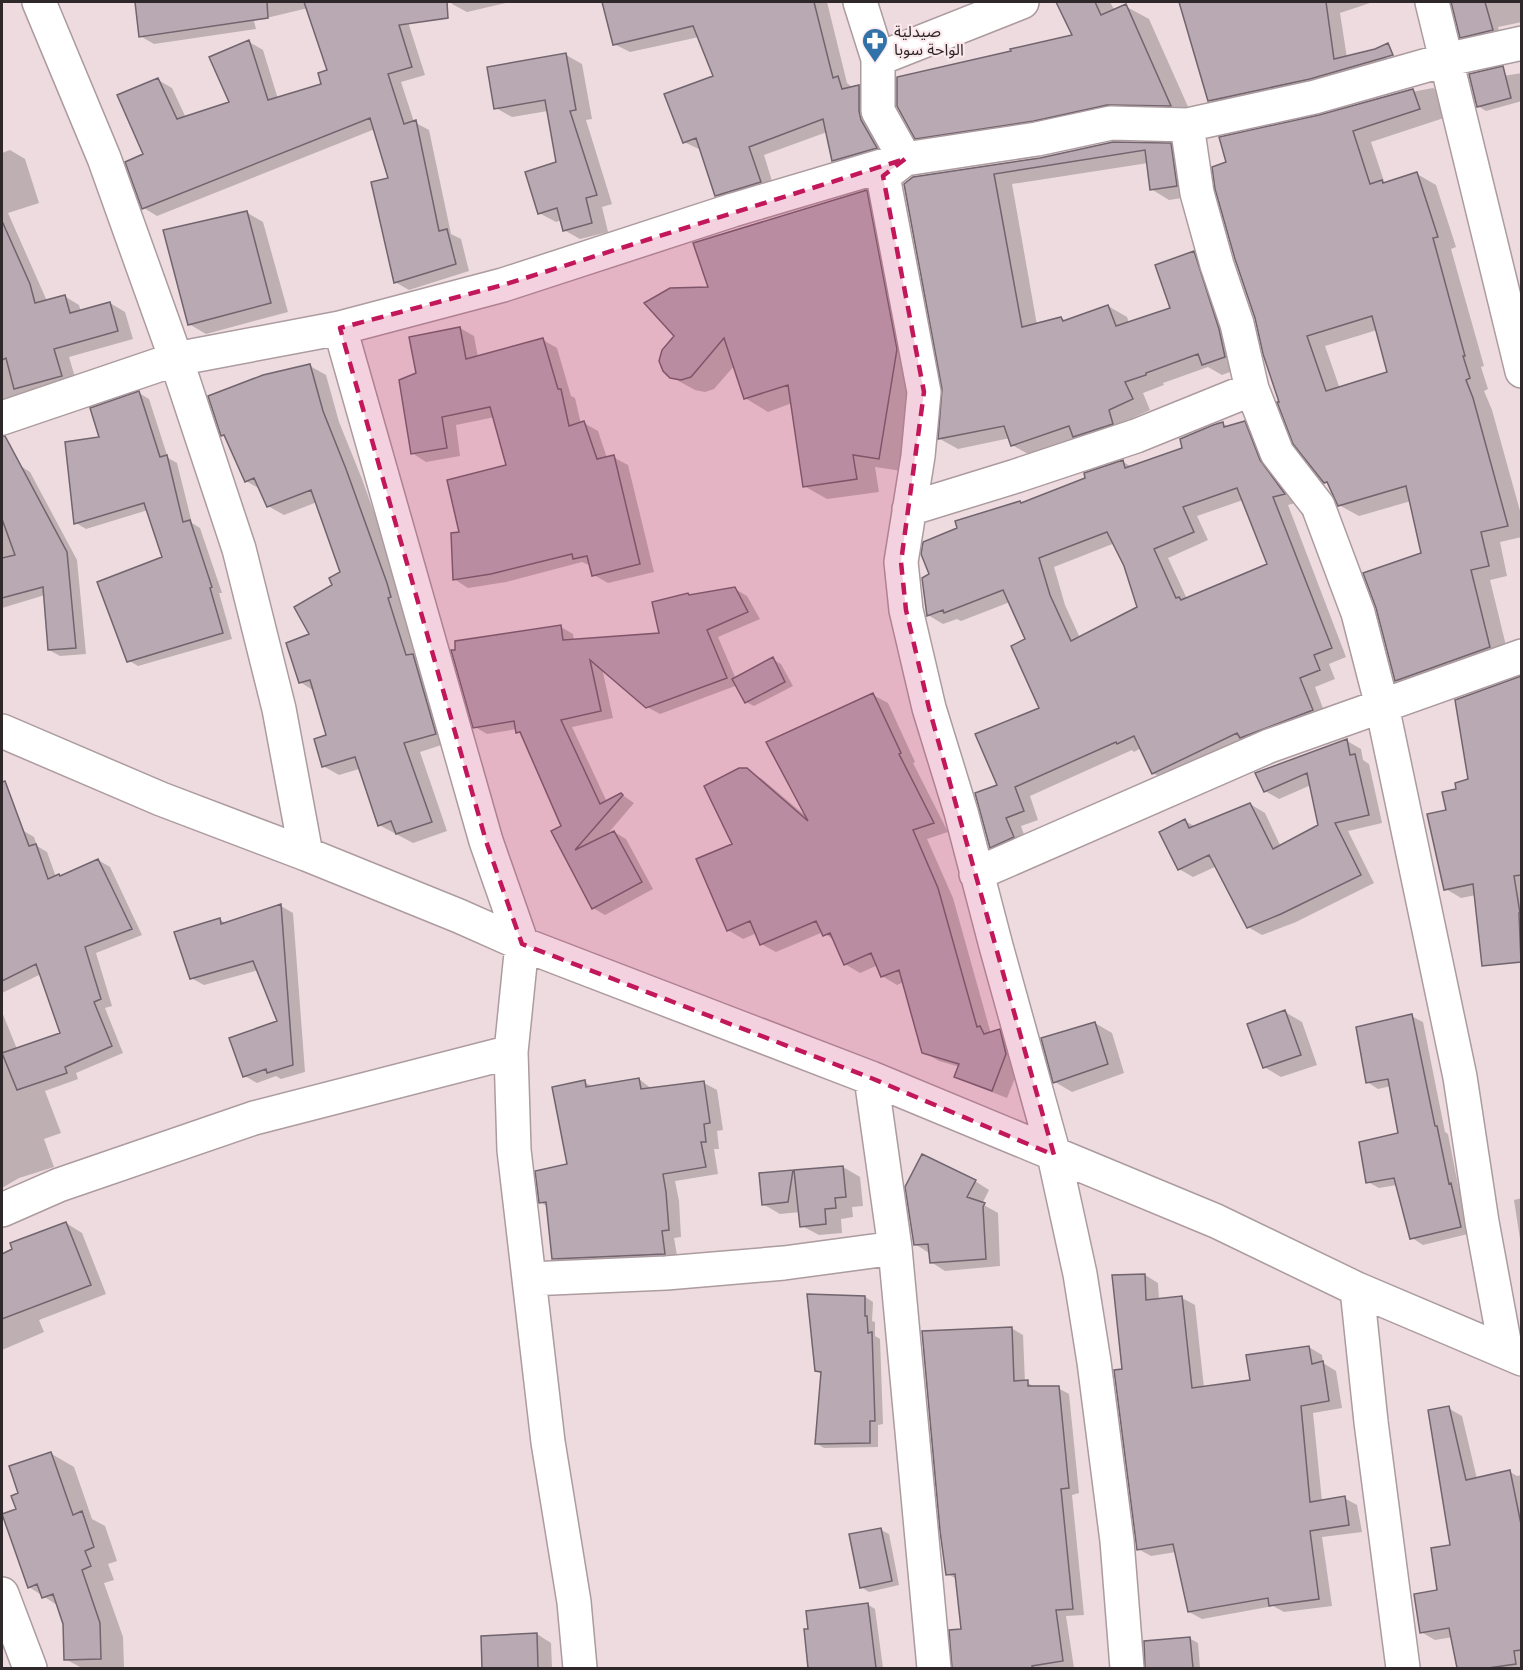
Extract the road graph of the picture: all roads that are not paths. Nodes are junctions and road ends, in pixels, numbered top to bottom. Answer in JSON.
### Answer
{"nodes":[{"id":1,"x":39,"y":2,"type":"edge"},
{"id":2,"x":860,"y":2,"type":"edge"},
{"id":3,"x":1022,"y":2,"type":"edge"},
{"id":4,"x":1432,"y":2,"type":"edge"},
{"id":5,"x":1521,"y":43,"type":"edge"},
{"id":6,"x":878,"y":59,"type":"junction"},
{"id":7,"x":1445,"y":60,"type":"junction"},
{"id":8,"x":1187,"y":125,"type":"junction"},
{"id":9,"x":905,"y":159,"type":"junction"},
{"id":10,"x":340,"y":328,"type":"junction"},
{"id":11,"x":176,"y":359,"type":"junction"},
{"id":12,"x":1521,"y":371,"type":"edge"},
{"id":13,"x":1252,"y":389,"type":"junction"},
{"id":14,"x":2,"y":418,"type":"edge"},
{"id":15,"x":909,"y":509,"type":"junction"},
{"id":16,"x":1521,"y":656,"type":"edge"},
{"id":17,"x":1382,"y":706,"type":"junction"},
{"id":18,"x":2,"y":731,"type":"edge"},
{"id":19,"x":306,"y":854,"type":"junction"},
{"id":20,"x":976,"y":874,"type":"junction"},
{"id":21,"x":522,"y":944,"type":"junction"},
{"id":22,"x":511,"y":1052,"type":"junction"},
{"id":23,"x":870,"y":1078,"type":"junction"},
{"id":24,"x":1054,"y":1155,"type":"junction"},
{"id":25,"x":2,"y":1210,"type":"edge"},
{"id":26,"x":895,"y":1248,"type":"junction"},
{"id":27,"x":529,"y":1279,"type":"junction"},
{"id":28,"x":1357,"y":1288,"type":"junction"},
{"id":29,"x":1514,"y":1356,"type":"edge"},
{"id":30,"x":2,"y":1594,"type":"edge"},
{"id":31,"x":30,"y":1668,"type":"edge"},
{"id":32,"x":580,"y":1668,"type":"edge"},
{"id":33,"x":934,"y":1668,"type":"edge"},
{"id":34,"x":1127,"y":1668,"type":"edge"},
{"id":35,"x":1403,"y":1668,"type":"edge"}],
"edges":[{"from":1,"to":11,"type":"street"},
{"from":2,"to":6,"type":"street"},
{"from":3,"to":6,"type":"street"},
{"from":4,"to":7,"type":"street"},
{"from":5,"to":7,"type":"street"},
{"from":6,"to":9,"type":"street"},
{"from":7,"to":8,"type":"street"},
{"from":7,"to":12,"type":"street"},
{"from":8,"to":9,"type":"street"},
{"from":8,"to":13,"type":"street"},
{"from":9,"to":10,"type":"street"},
{"from":9,"to":15,"type":"street"},
{"from":10,"to":11,"type":"street"},
{"from":10,"to":21,"type":"street"},
{"from":11,"to":14,"type":"street"},
{"from":11,"to":19,"type":"street"},
{"from":13,"to":15,"type":"street"},
{"from":13,"to":17,"type":"street"},
{"from":15,"to":20,"type":"street"},
{"from":16,"to":17,"type":"street"},
{"from":17,"to":20,"type":"street"},
{"from":17,"to":29,"type":"street"},
{"from":18,"to":19,"type":"street"},
{"from":19,"to":21,"type":"street"},
{"from":20,"to":24,"type":"street"},
{"from":21,"to":22,"type":"street"},
{"from":21,"to":23,"type":"street"},
{"from":22,"to":25,"type":"street"},
{"from":22,"to":27,"type":"street"},
{"from":23,"to":24,"type":"street"},
{"from":23,"to":26,"type":"street"},
{"from":24,"to":28,"type":"street"},
{"from":24,"to":34,"type":"street"},
{"from":26,"to":27,"type":"street"},
{"from":26,"to":33,"type":"street"},
{"from":27,"to":32,"type":"street"},
{"from":28,"to":29,"type":"street"},
{"from":28,"to":35,"type":"street"},
{"from":30,"to":31,"type":"street"}]}
